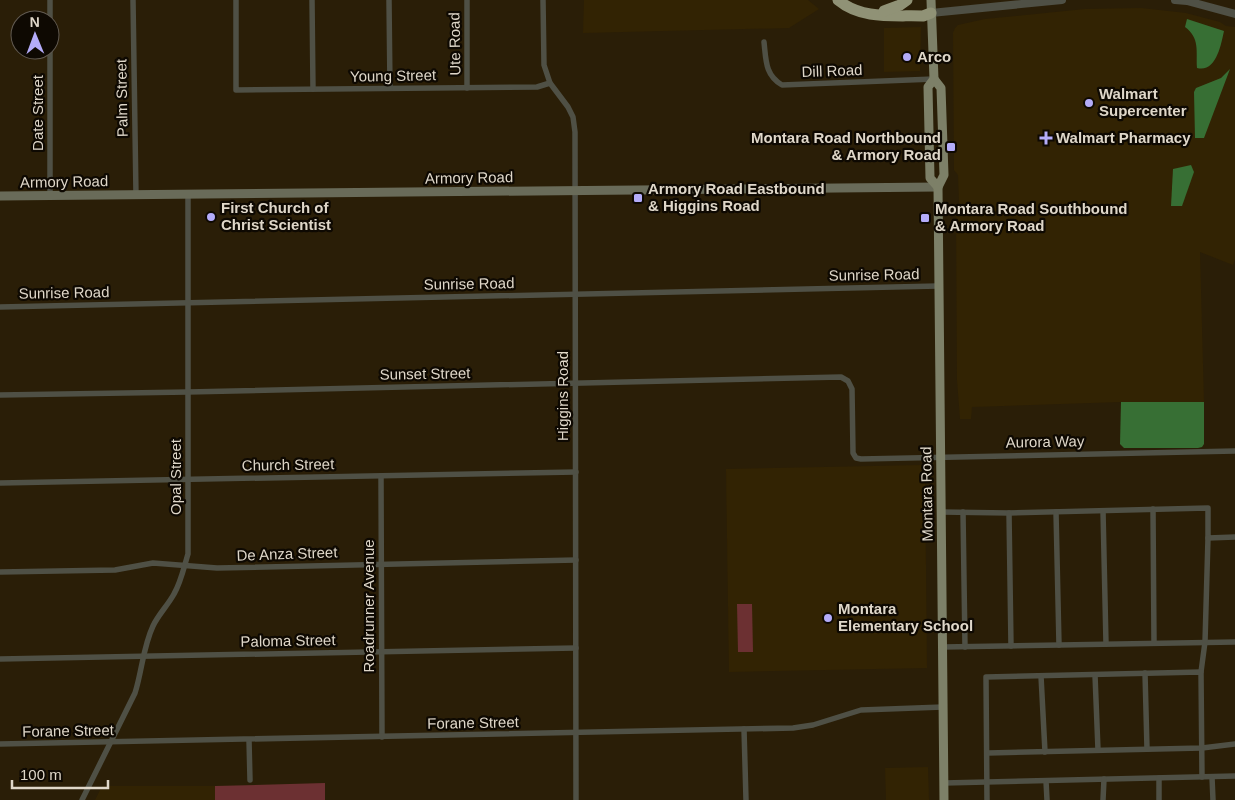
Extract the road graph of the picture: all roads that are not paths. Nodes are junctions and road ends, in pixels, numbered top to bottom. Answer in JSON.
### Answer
{"nodes":[{"id":1,"x":50,"y":0,"type":"edge"},
{"id":2,"x":134,"y":0,"type":"edge"},
{"id":3,"x":236,"y":0,"type":"edge"},
{"id":4,"x":312,"y":0,"type":"edge"},
{"id":5,"x":389,"y":0,"type":"edge"},
{"id":6,"x":467,"y":0,"type":"edge"},
{"id":7,"x":543,"y":0,"type":"edge"},
{"id":8,"x":838,"y":0,"type":"edge"},
{"id":9,"x":847,"y":0,"type":"edge"},
{"id":10,"x":906,"y":0,"type":"edge"},
{"id":11,"x":931,"y":0,"type":"edge"},
{"id":12,"x":1062,"y":0,"type":"edge"},
{"id":13,"x":1175,"y":0,"type":"edge"},
{"id":14,"x":884,"y":10,"type":"junction"},
{"id":15,"x":931,"y":13,"type":"junction"},
{"id":16,"x":1235,"y":14,"type":"edge"},
{"id":17,"x":764,"y":42,"type":"dead end"},
{"id":18,"x":934,"y":79,"type":"junction"},
{"id":19,"x":550,"y":83,"type":"junction"},
{"id":20,"x":390,"y":88,"type":"junction"},
{"id":21,"x":467,"y":88,"type":"junction"},
{"id":22,"x":313,"y":89,"type":"junction"},
{"id":23,"x":938,"y":187,"type":"junction"},
{"id":24,"x":575,"y":191,"type":"junction"},
{"id":25,"x":136,"y":195,"type":"junction"},
{"id":26,"x":188,"y":195,"type":"junction"},
{"id":27,"x":0,"y":196,"type":"edge"},
{"id":28,"x":50,"y":196,"type":"junction"},
{"id":29,"x":938,"y":286,"type":"junction"},
{"id":30,"x":575,"y":295,"type":"junction"},
{"id":31,"x":188,"y":303,"type":"junction"},
{"id":32,"x":0,"y":307,"type":"edge"},
{"id":33,"x":575,"y":383,"type":"junction"},
{"id":34,"x":188,"y":392,"type":"junction"},
{"id":35,"x":0,"y":395,"type":"edge"},
{"id":36,"x":1235,"y":451,"type":"edge"},
{"id":37,"x":940,"y":457,"type":"junction"},
{"id":38,"x":856,"y":458,"type":"joint"},
{"id":39,"x":576,"y":472,"type":"junction"},
{"id":40,"x":381,"y":476,"type":"junction"},
{"id":41,"x":188,"y":480,"type":"junction"},
{"id":42,"x":0,"y":483,"type":"edge"},
{"id":43,"x":1153,"y":510,"type":"junction"},
{"id":44,"x":1103,"y":511,"type":"junction"},
{"id":45,"x":941,"y":512,"type":"junction"},
{"id":46,"x":963,"y":512,"type":"junction"},
{"id":47,"x":1056,"y":512,"type":"junction"},
{"id":48,"x":1009,"y":513,"type":"junction"},
{"id":49,"x":1235,"y":537,"type":"edge"},
{"id":50,"x":1208,"y":538,"type":"junction"},
{"id":51,"x":576,"y":560,"type":"junction"},
{"id":52,"x":381,"y":564,"type":"junction"},
{"id":53,"x":184,"y":566,"type":"junction"},
{"id":54,"x":0,"y":572,"type":"edge"},
{"id":55,"x":1204,"y":642,"type":"junction"},
{"id":56,"x":1235,"y":642,"type":"edge"},
{"id":57,"x":1154,"y":643,"type":"junction"},
{"id":58,"x":1106,"y":644,"type":"junction"},
{"id":59,"x":1059,"y":645,"type":"junction"},
{"id":60,"x":1012,"y":646,"type":"junction"},
{"id":61,"x":943,"y":647,"type":"junction"},
{"id":62,"x":965,"y":647,"type":"junction"},
{"id":63,"x":576,"y":648,"type":"junction"},
{"id":64,"x":381,"y":651,"type":"junction"},
{"id":65,"x":144,"y":656,"type":"junction"},
{"id":66,"x":0,"y":659,"type":"edge"},
{"id":67,"x":1201,"y":672,"type":"junction"},
{"id":68,"x":1145,"y":674,"type":"junction"},
{"id":69,"x":1095,"y":675,"type":"junction"},
{"id":70,"x":1041,"y":676,"type":"junction"},
{"id":71,"x":943,"y":707,"type":"junction"},
{"id":72,"x":744,"y":729,"type":"junction"},
{"id":73,"x":576,"y":734,"type":"junction"},
{"id":74,"x":382,"y":737,"type":"junction"},
{"id":75,"x":249,"y":740,"type":"junction"},
{"id":76,"x":111,"y":742,"type":"junction"},
{"id":77,"x":0,"y":744,"type":"edge"},
{"id":78,"x":1235,"y":744,"type":"edge"},
{"id":79,"x":1202,"y":748,"type":"junction"},
{"id":80,"x":1147,"y":749,"type":"junction"},
{"id":81,"x":1098,"y":750,"type":"junction"},
{"id":82,"x":1045,"y":752,"type":"junction"},
{"id":83,"x":988,"y":753,"type":"junction"},
{"id":84,"x":1235,"y":776,"type":"edge"},
{"id":85,"x":1202,"y":777,"type":"junction"},
{"id":86,"x":1212,"y":777,"type":"junction"},
{"id":87,"x":1159,"y":778,"type":"junction"},
{"id":88,"x":250,"y":780,"type":"dead end"},
{"id":89,"x":1104,"y":780,"type":"junction"},
{"id":90,"x":1046,"y":781,"type":"junction"},
{"id":91,"x":987,"y":782,"type":"junction"},
{"id":92,"x":944,"y":783,"type":"junction"},
{"id":93,"x":82,"y":800,"type":"edge"},
{"id":94,"x":576,"y":800,"type":"edge"},
{"id":95,"x":746,"y":800,"type":"edge"},
{"id":96,"x":944,"y":800,"type":"edge"},
{"id":97,"x":988,"y":800,"type":"edge"},
{"id":98,"x":1047,"y":800,"type":"edge"},
{"id":99,"x":1103,"y":800,"type":"edge"},
{"id":100,"x":1159,"y":800,"type":"edge"},
{"id":101,"x":1213,"y":800,"type":"edge"}],
"edges":[{"from":1,"to":28,"type":"street","name":"Date Street"},
{"from":2,"to":25,"type":"street","name":"Palm Street"},
{"from":3,"to":22,"type":"street","name":"Young Street"},
{"from":4,"to":22,"type":"street"},
{"from":5,"to":20,"type":"street"},
{"from":6,"to":21,"type":"street","name":"Ute Road"},
{"from":7,"to":19,"type":"street","name":"Higgins Road"},
{"from":8,"to":15,"type":"highway"},
{"from":9,"to":14,"type":"highway"},
{"from":10,"to":14,"type":"highway"},
{"from":11,"to":15,"type":"main road","name":"Montara Road"},
{"from":12,"to":15,"type":"street"},
{"from":13,"to":16,"type":"street"},
{"from":14,"to":15,"type":"highway"},
{"from":15,"to":18,"type":"main road","name":"Montara Road"},
{"from":17,"to":18,"type":"street","name":"Dill Road"},
{"from":18,"to":23,"type":"main road","name":"Montara Road"},
{"from":18,"to":23,"type":"main road","name":"Montara Road"},
{"from":19,"to":21,"type":"street","name":"Young Street"},
{"from":19,"to":24,"type":"street","name":"Higgins Road"},
{"from":20,"to":21,"type":"street","name":"Young Street"},
{"from":20,"to":22,"type":"street","name":"Young Street"},
{"from":23,"to":24,"type":"main road","name":"Armory Road"},
{"from":23,"to":29,"type":"main road","name":"Montara Road"},
{"from":24,"to":26,"type":"main road","name":"Armory Road"},
{"from":24,"to":30,"type":"street","name":"Higgins Road"},
{"from":25,"to":26,"type":"main road","name":"Armory Road"},
{"from":25,"to":28,"type":"main road","name":"Armory Road"},
{"from":26,"to":31,"type":"street","name":"Opal Street"},
{"from":27,"to":28,"type":"main road","name":"Armory Road"},
{"from":29,"to":30,"type":"street","name":"Sunrise Road"},
{"from":29,"to":37,"type":"main road","name":"Montara Road"},
{"from":30,"to":31,"type":"street","name":"Sunrise Road"},
{"from":30,"to":33,"type":"street","name":"Higgins Road"},
{"from":31,"to":32,"type":"street","name":"Sunrise Road"},
{"from":31,"to":34,"type":"street","name":"Opal Street"},
{"from":33,"to":34,"type":"street","name":"Sunset Street"},
{"from":33,"to":38,"type":"street","name":"Sunset Street"},
{"from":33,"to":39,"type":"street","name":"Higgins Road"},
{"from":34,"to":35,"type":"street","name":"Sunset Street"},
{"from":34,"to":41,"type":"street","name":"Opal Street"},
{"from":36,"to":37,"type":"street","name":"Aurora Way"},
{"from":37,"to":38,"type":"street","name":"Aurora Way"},
{"from":37,"to":45,"type":"main road","name":"Montara Road"},
{"from":39,"to":40,"type":"street","name":"Church Street"},
{"from":39,"to":51,"type":"street","name":"Higgins Road"},
{"from":40,"to":41,"type":"street","name":"Church Street"},
{"from":40,"to":52,"type":"street","name":"Roadrunner Avenue"},
{"from":41,"to":42,"type":"street","name":"Church Street"},
{"from":41,"to":53,"type":"street","name":"Opal Street"},
{"from":43,"to":44,"type":"street"},
{"from":43,"to":50,"type":"street"},
{"from":43,"to":57,"type":"street"},
{"from":44,"to":47,"type":"street"},
{"from":44,"to":58,"type":"street"},
{"from":45,"to":46,"type":"street"},
{"from":45,"to":61,"type":"main road","name":"Montara Road"},
{"from":46,"to":48,"type":"street"},
{"from":46,"to":62,"type":"street"},
{"from":47,"to":48,"type":"street"},
{"from":47,"to":59,"type":"street"},
{"from":48,"to":60,"type":"street"},
{"from":49,"to":50,"type":"street"},
{"from":50,"to":55,"type":"street"},
{"from":51,"to":52,"type":"street","name":"De Anza Street"},
{"from":51,"to":63,"type":"street","name":"Higgins Road"},
{"from":52,"to":53,"type":"street","name":"De Anza Street"},
{"from":52,"to":64,"type":"street","name":"Roadrunner Avenue"},
{"from":53,"to":54,"type":"street","name":"De Anza Street"},
{"from":53,"to":65,"type":"street","name":"Opal Street"},
{"from":55,"to":56,"type":"street"},
{"from":55,"to":57,"type":"street"},
{"from":55,"to":67,"type":"street"},
{"from":57,"to":58,"type":"street"},
{"from":58,"to":59,"type":"street"},
{"from":59,"to":60,"type":"street"},
{"from":60,"to":62,"type":"street"},
{"from":61,"to":62,"type":"street"},
{"from":61,"to":71,"type":"main road","name":"Montara Road"},
{"from":63,"to":64,"type":"street","name":"Paloma Street"},
{"from":63,"to":73,"type":"street","name":"Higgins Road"},
{"from":64,"to":65,"type":"street","name":"Paloma Street"},
{"from":64,"to":74,"type":"street","name":"Roadrunner Avenue"},
{"from":65,"to":66,"type":"street","name":"Paloma Street"},
{"from":65,"to":76,"type":"street","name":"Opal Street"},
{"from":67,"to":68,"type":"street"},
{"from":67,"to":79,"type":"street"},
{"from":68,"to":69,"type":"street"},
{"from":68,"to":80,"type":"street"},
{"from":69,"to":70,"type":"street"},
{"from":69,"to":81,"type":"street"},
{"from":70,"to":82,"type":"street"},
{"from":70,"to":83,"type":"street"},
{"from":71,"to":72,"type":"street","name":"Forane Street"},
{"from":71,"to":92,"type":"main road","name":"Montara Road"},
{"from":72,"to":73,"type":"street","name":"Forane Street"},
{"from":72,"to":95,"type":"street"},
{"from":73,"to":74,"type":"street","name":"Forane Street"},
{"from":73,"to":94,"type":"street","name":"Higgins Road"},
{"from":74,"to":75,"type":"street","name":"Forane Street"},
{"from":75,"to":76,"type":"street","name":"Forane Street"},
{"from":75,"to":88,"type":"street"},
{"from":76,"to":77,"type":"street","name":"Forane Street"},
{"from":76,"to":93,"type":"street","name":"Opal Street"},
{"from":78,"to":79,"type":"street"},
{"from":79,"to":80,"type":"street"},
{"from":79,"to":85,"type":"street"},
{"from":80,"to":81,"type":"street"},
{"from":81,"to":82,"type":"street"},
{"from":82,"to":83,"type":"street"},
{"from":83,"to":91,"type":"street"},
{"from":84,"to":86,"type":"street"},
{"from":85,"to":86,"type":"street"},
{"from":85,"to":87,"type":"street"},
{"from":86,"to":101,"type":"street"},
{"from":87,"to":89,"type":"street"},
{"from":87,"to":100,"type":"street"},
{"from":89,"to":90,"type":"street"},
{"from":89,"to":99,"type":"street"},
{"from":90,"to":91,"type":"street"},
{"from":90,"to":98,"type":"street"},
{"from":91,"to":92,"type":"street"},
{"from":91,"to":97,"type":"street"},
{"from":92,"to":96,"type":"main road","name":"Montara Road"}]}
